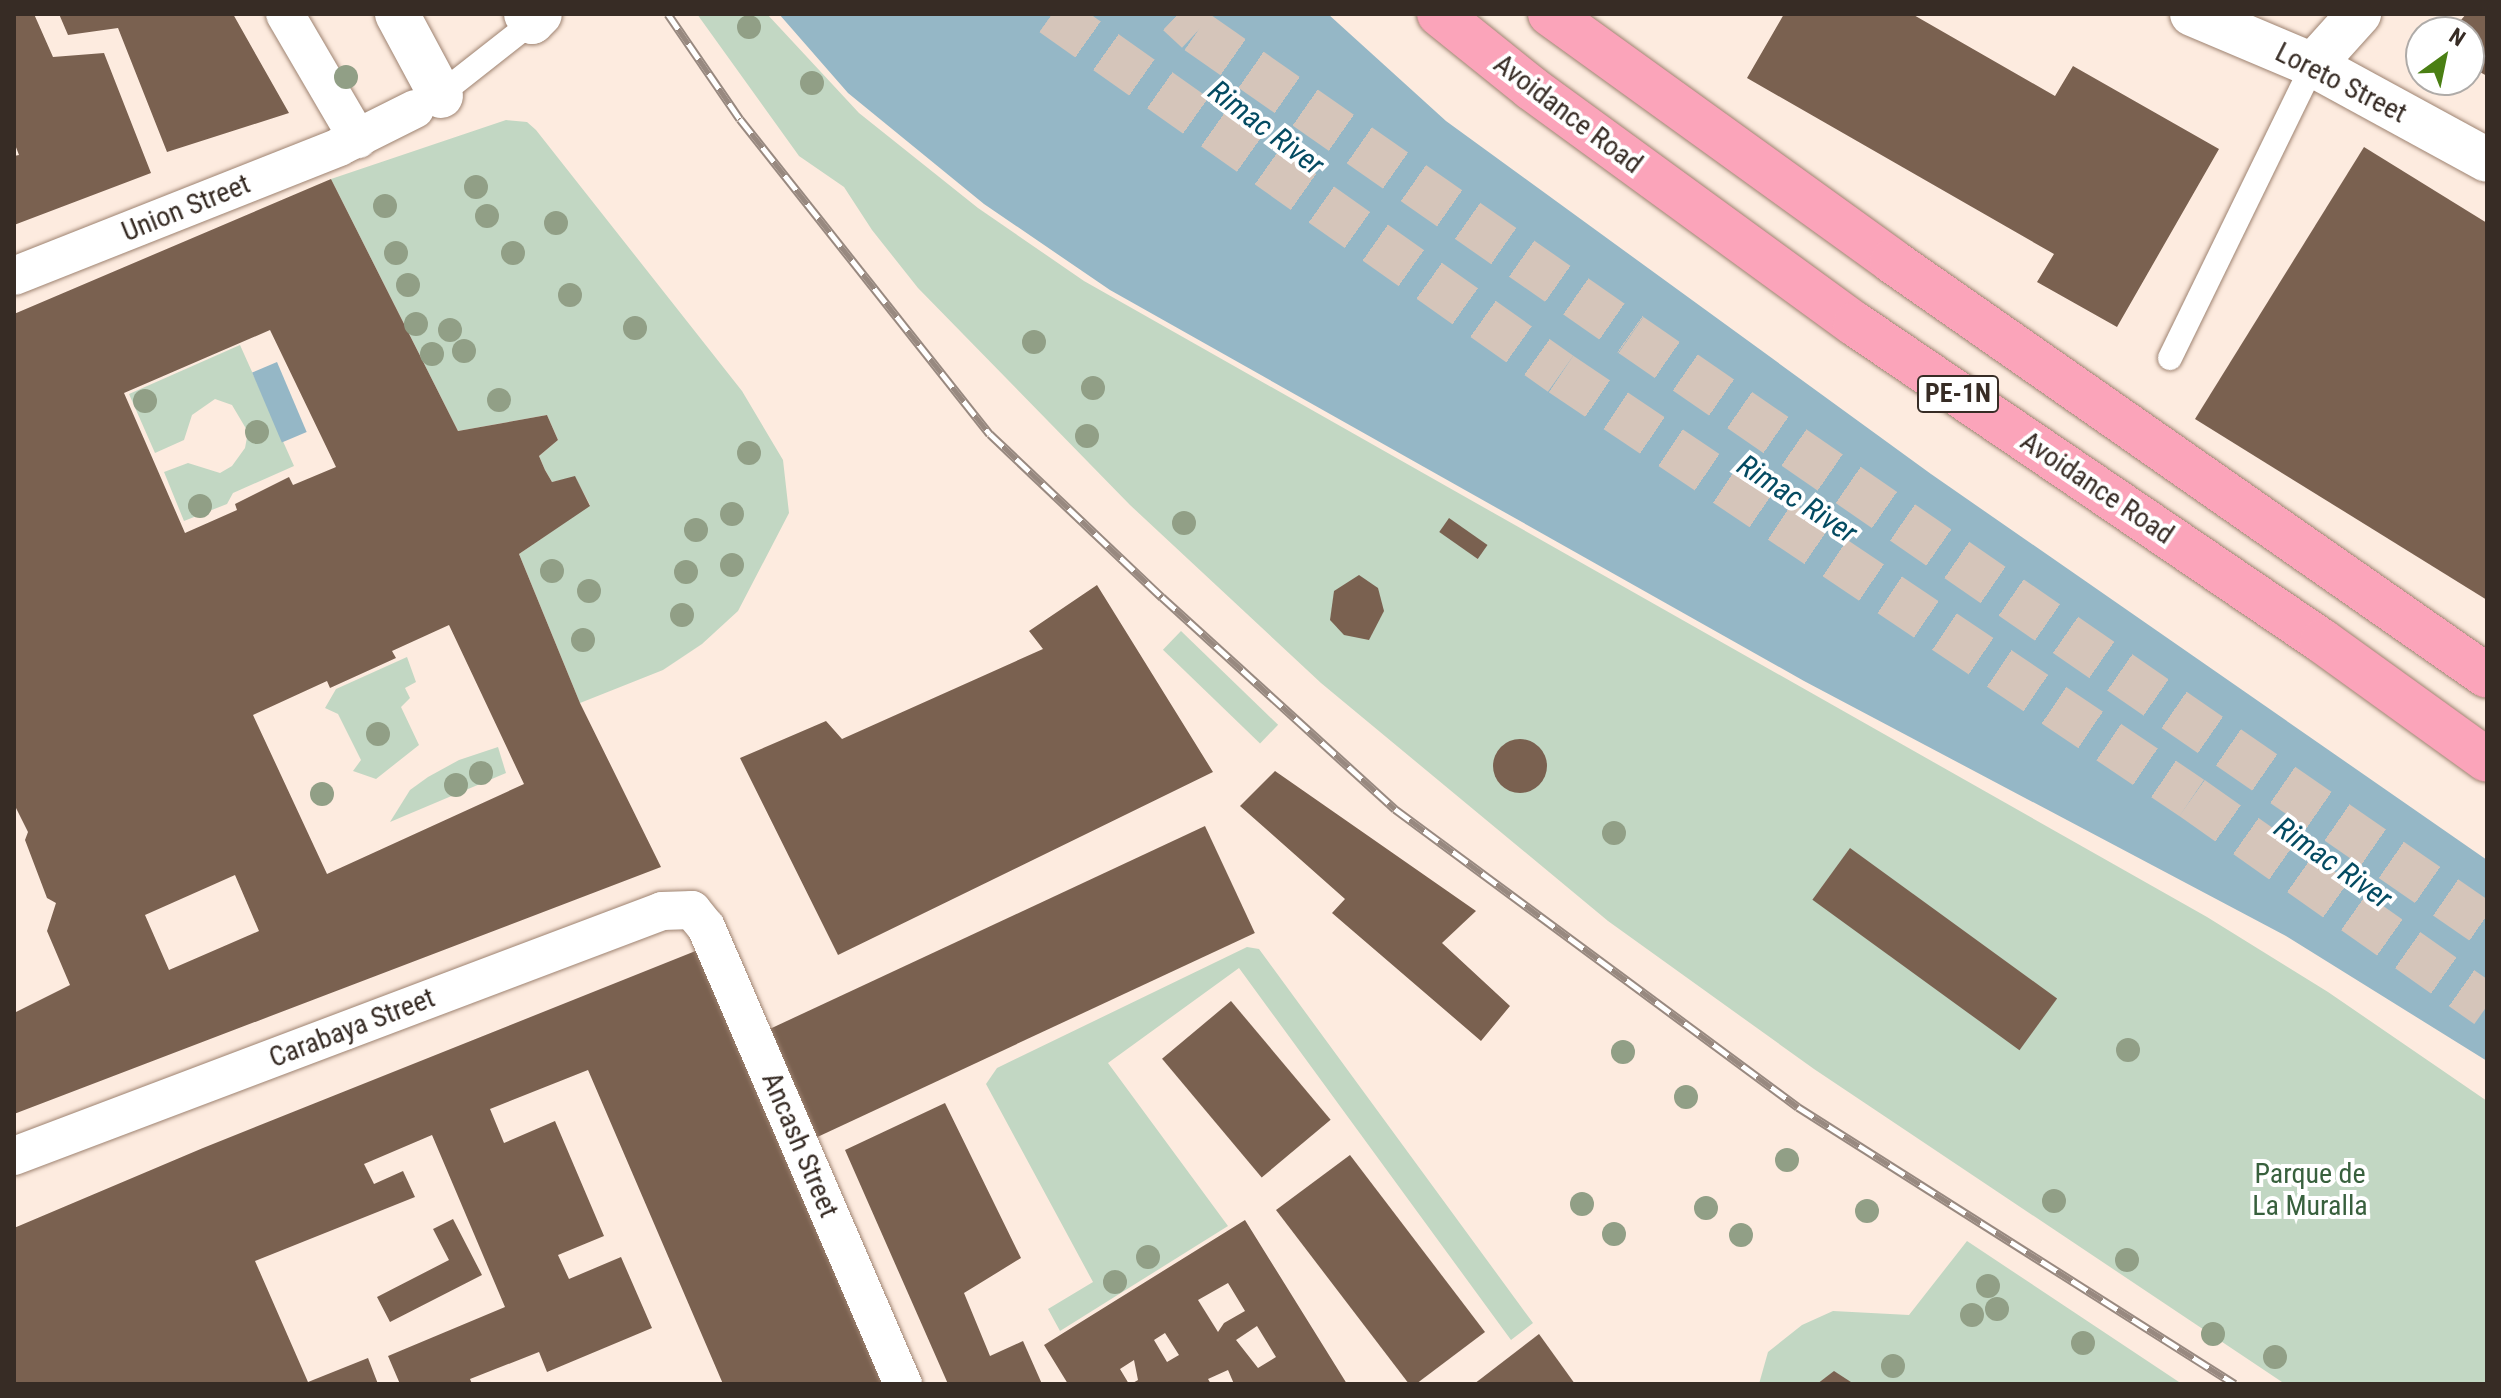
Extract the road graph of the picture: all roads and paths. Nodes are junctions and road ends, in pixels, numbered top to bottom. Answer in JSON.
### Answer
{"nodes":[{"id":1,"x":285,"y":14,"type":"edge"},
{"id":2,"x":397,"y":14,"type":"edge"},
{"id":3,"x":1439,"y":14,"type":"edge"},
{"id":4,"x":1550,"y":14,"type":"edge"},
{"id":5,"x":2192,"y":14,"type":"edge"},
{"id":6,"x":2359,"y":14,"type":"edge"},
{"id":7,"x":532,"y":17,"type":"edge"},
{"id":8,"x":2313,"y":65,"type":"junction"},
{"id":9,"x":428,"y":102,"type":"junction"},
{"id":10,"x":358,"y":139,"type":"junction"},
{"id":11,"x":2487,"y":160,"type":"edge"},
{"id":12,"x":14,"y":276,"type":"edge"},
{"id":13,"x":2170,"y":358,"type":"dead end"},
{"id":14,"x":2487,"y":676,"type":"edge"},
{"id":15,"x":2487,"y":760,"type":"edge"},
{"id":16,"x":692,"y":910,"type":"joint"},
{"id":17,"x":14,"y":1156,"type":"edge"},
{"id":18,"x":903,"y":1384,"type":"edge"}],
"edges":[{"from":1,"to":10,"type":"street"},
{"from":2,"to":9,"type":"main road"},
{"from":3,"to":15,"type":"highway","name":"Avoidance Road","number":"PE-1N"},
{"from":4,"to":14,"type":"highway","number":"PE-1N"},
{"from":5,"to":8,"type":"main road","name":"Loreto Street"},
{"from":6,"to":8,"type":"main road"},
{"from":7,"to":9,"type":"lane"},
{"from":8,"to":11,"type":"main road","name":"Loreto Street"},
{"from":8,"to":13,"type":"lane"},
{"from":9,"to":10,"type":"street","name":"Union Street"},
{"from":10,"to":12,"type":"street","name":"Union Street"},
{"from":16,"to":17,"type":"street","name":"Carabaya Street"},
{"from":16,"to":18,"type":"street","name":"Ancash Street"}]}
